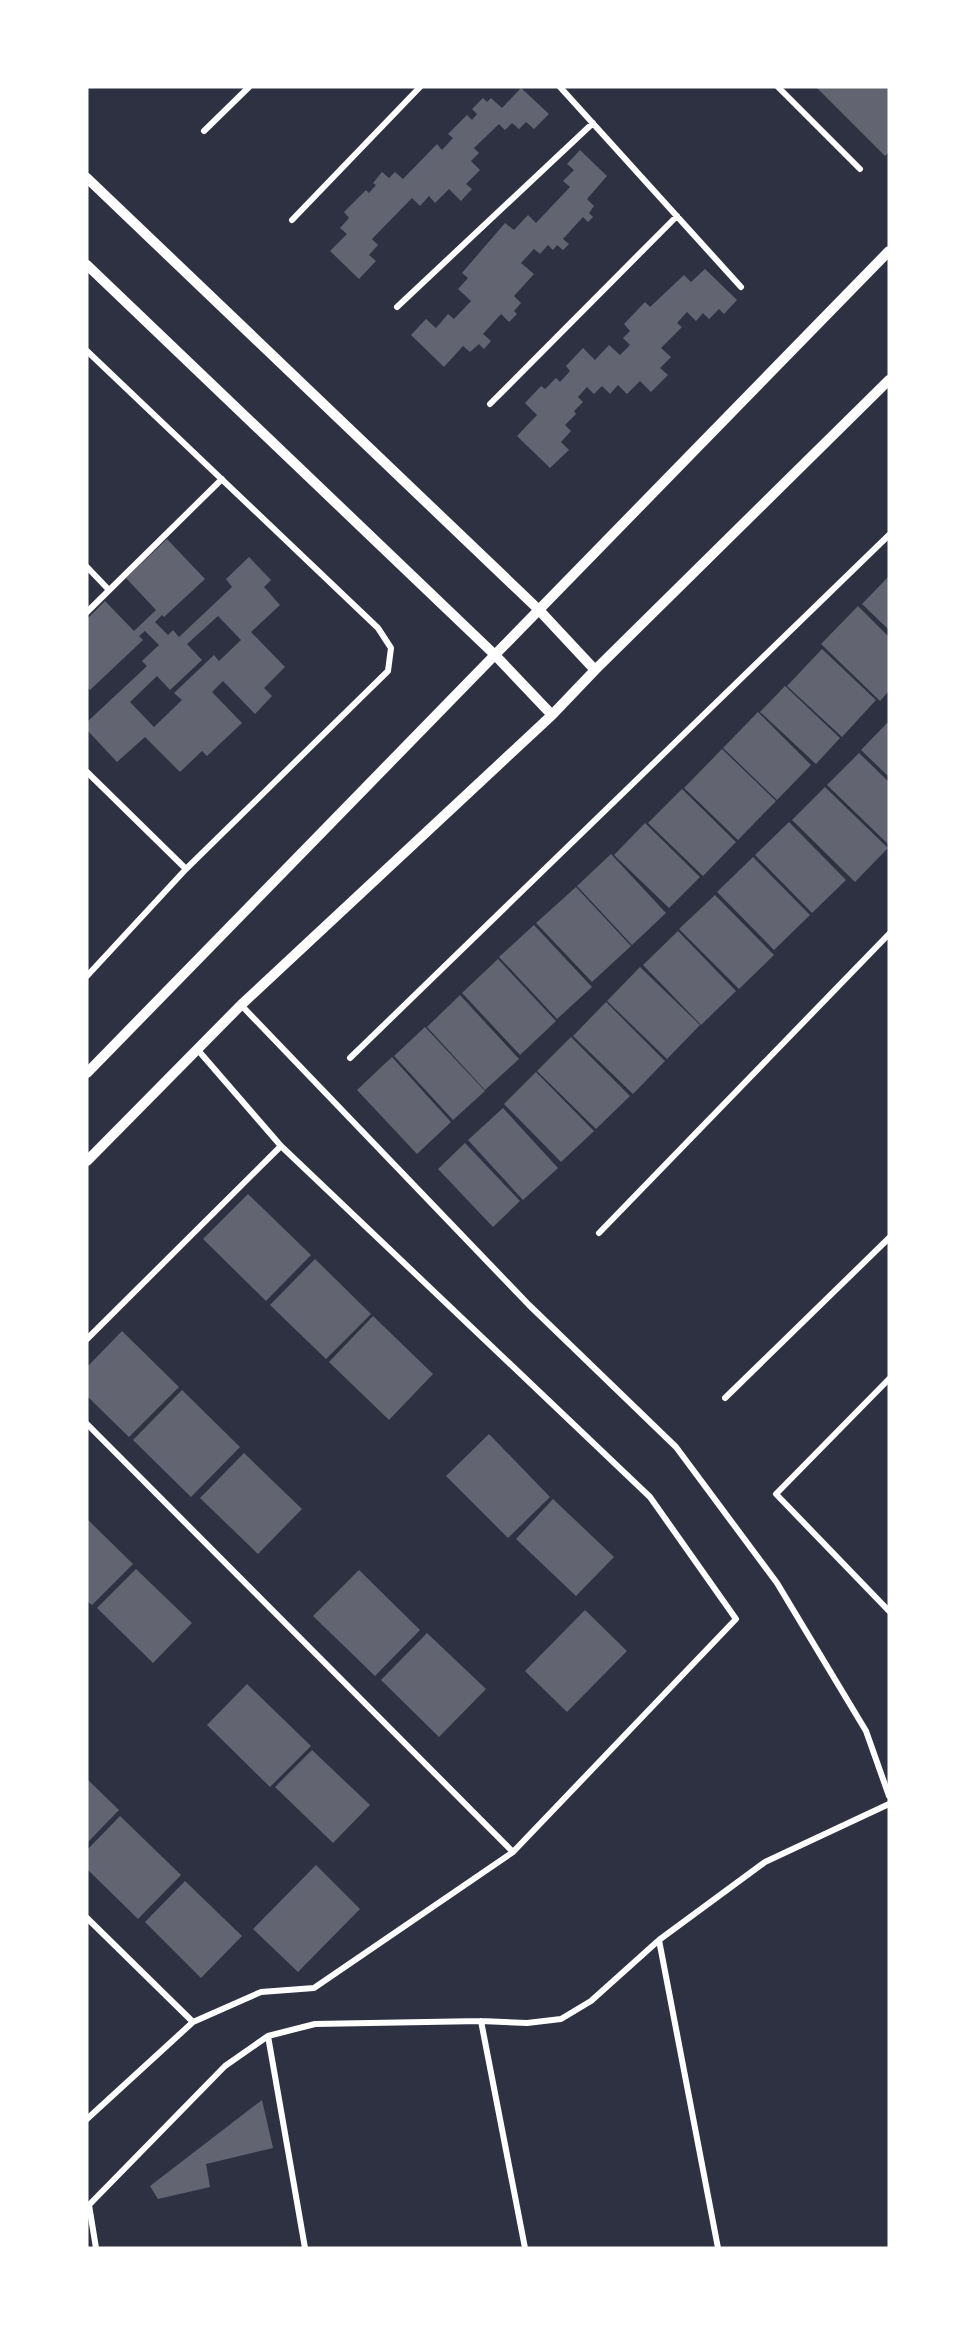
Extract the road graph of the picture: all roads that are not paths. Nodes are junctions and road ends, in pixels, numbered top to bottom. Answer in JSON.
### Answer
{"nodes":[{"id":1,"x":249,"y":87,"type":"edge"},
{"id":2,"x":420,"y":87,"type":"edge"},
{"id":3,"x":560,"y":87,"type":"edge"},
{"id":4,"x":778,"y":87,"type":"edge"},
{"id":5,"x":593,"y":123,"type":"junction"},
{"id":6,"x":204,"y":130,"type":"dead end"},
{"id":7,"x":860,"y":169,"type":"dead end"},
{"id":8,"x":87,"y":178,"type":"edge"},
{"id":9,"x":677,"y":216,"type":"junction"},
{"id":10,"x":292,"y":220,"type":"dead end"},
{"id":11,"x":889,"y":251,"type":"edge"},
{"id":12,"x":87,"y":265,"type":"edge"},
{"id":13,"x":741,"y":287,"type":"dead end"},
{"id":14,"x":397,"y":307,"type":"dead end"},
{"id":15,"x":87,"y":351,"type":"edge"},
{"id":16,"x":889,"y":380,"type":"edge"},
{"id":17,"x":490,"y":404,"type":"dead end"},
{"id":18,"x":222,"y":479,"type":"junction"},
{"id":19,"x":889,"y":535,"type":"edge"},
{"id":20,"x":87,"y":567,"type":"edge"},
{"id":21,"x":109,"y":590,"type":"junction"},
{"id":22,"x":539,"y":610,"type":"junction"},
{"id":23,"x":87,"y":612,"type":"edge"},
{"id":24,"x":495,"y":654,"type":"junction"},
{"id":25,"x":595,"y":670,"type":"junction"},
{"id":26,"x":552,"y":715,"type":"junction"},
{"id":27,"x":87,"y":772,"type":"edge"},
{"id":28,"x":186,"y":869,"type":"junction"},
{"id":29,"x":889,"y":934,"type":"edge"},
{"id":30,"x":87,"y":976,"type":"edge"},
{"id":31,"x":241,"y":1005,"type":"junction"},
{"id":32,"x":197,"y":1049,"type":"junction"},
{"id":33,"x":350,"y":1058,"type":"dead end"},
{"id":34,"x":87,"y":1073,"type":"edge"},
{"id":35,"x":281,"y":1146,"type":"junction"},
{"id":36,"x":87,"y":1161,"type":"edge"},
{"id":37,"x":599,"y":1233,"type":"dead end"},
{"id":38,"x":889,"y":1238,"type":"edge"},
{"id":39,"x":87,"y":1340,"type":"edge"},
{"id":40,"x":889,"y":1379,"type":"edge"},
{"id":41,"x":725,"y":1398,"type":"dead end"},
{"id":42,"x":87,"y":1424,"type":"edge"},
{"id":43,"x":889,"y":1611,"type":"edge"},
{"id":44,"x":889,"y":1796,"type":"edge"},
{"id":45,"x":889,"y":1804,"type":"edge"},
{"id":46,"x":513,"y":1852,"type":"junction"},
{"id":47,"x":87,"y":1918,"type":"edge"},
{"id":48,"x":659,"y":1940,"type":"junction"},
{"id":49,"x":481,"y":2021,"type":"junction"},
{"id":50,"x":193,"y":2022,"type":"junction"},
{"id":51,"x":268,"y":2036,"type":"junction"},
{"id":52,"x":87,"y":2119,"type":"edge"},
{"id":53,"x":88,"y":2206,"type":"edge"},
{"id":54,"x":96,"y":2248,"type":"edge"},
{"id":55,"x":305,"y":2248,"type":"edge"},
{"id":56,"x":525,"y":2248,"type":"edge"},
{"id":57,"x":718,"y":2248,"type":"edge"}],
"edges":[{"from":1,"to":6,"type":"street"},
{"from":2,"to":10,"type":"street"},
{"from":3,"to":5,"type":"street"},
{"from":4,"to":7,"type":"street"},
{"from":5,"to":9,"type":"street"},
{"from":5,"to":14,"type":"street"},
{"from":8,"to":22,"type":"street"},
{"from":9,"to":13,"type":"street"},
{"from":9,"to":17,"type":"street"},
{"from":11,"to":22,"type":"street"},
{"from":12,"to":24,"type":"street"},
{"from":15,"to":18,"type":"street"},
{"from":16,"to":25,"type":"street"},
{"from":18,"to":21,"type":"street"},
{"from":18,"to":28,"type":"street"},
{"from":19,"to":33,"type":"street"},
{"from":20,"to":21,"type":"street"},
{"from":21,"to":23,"type":"street"},
{"from":22,"to":24,"type":"street"},
{"from":22,"to":25,"type":"street"},
{"from":24,"to":26,"type":"street"},
{"from":24,"to":34,"type":"street"},
{"from":25,"to":26,"type":"street"},
{"from":26,"to":31,"type":"street"},
{"from":27,"to":28,"type":"street"},
{"from":28,"to":30,"type":"street"},
{"from":29,"to":37,"type":"street"},
{"from":31,"to":32,"type":"street"},
{"from":31,"to":44,"type":"street"},
{"from":32,"to":35,"type":"street"},
{"from":32,"to":36,"type":"street"},
{"from":35,"to":39,"type":"street"},
{"from":35,"to":46,"type":"street"},
{"from":38,"to":41,"type":"street"},
{"from":40,"to":43,"type":"street"},
{"from":42,"to":46,"type":"street"},
{"from":45,"to":48,"type":"street"},
{"from":46,"to":50,"type":"street"},
{"from":47,"to":50,"type":"street"},
{"from":48,"to":49,"type":"street"},
{"from":48,"to":57,"type":"street"},
{"from":49,"to":51,"type":"street"},
{"from":49,"to":56,"type":"street"},
{"from":50,"to":52,"type":"street"},
{"from":51,"to":53,"type":"street"},
{"from":51,"to":55,"type":"street"},
{"from":53,"to":54,"type":"street"}]}
